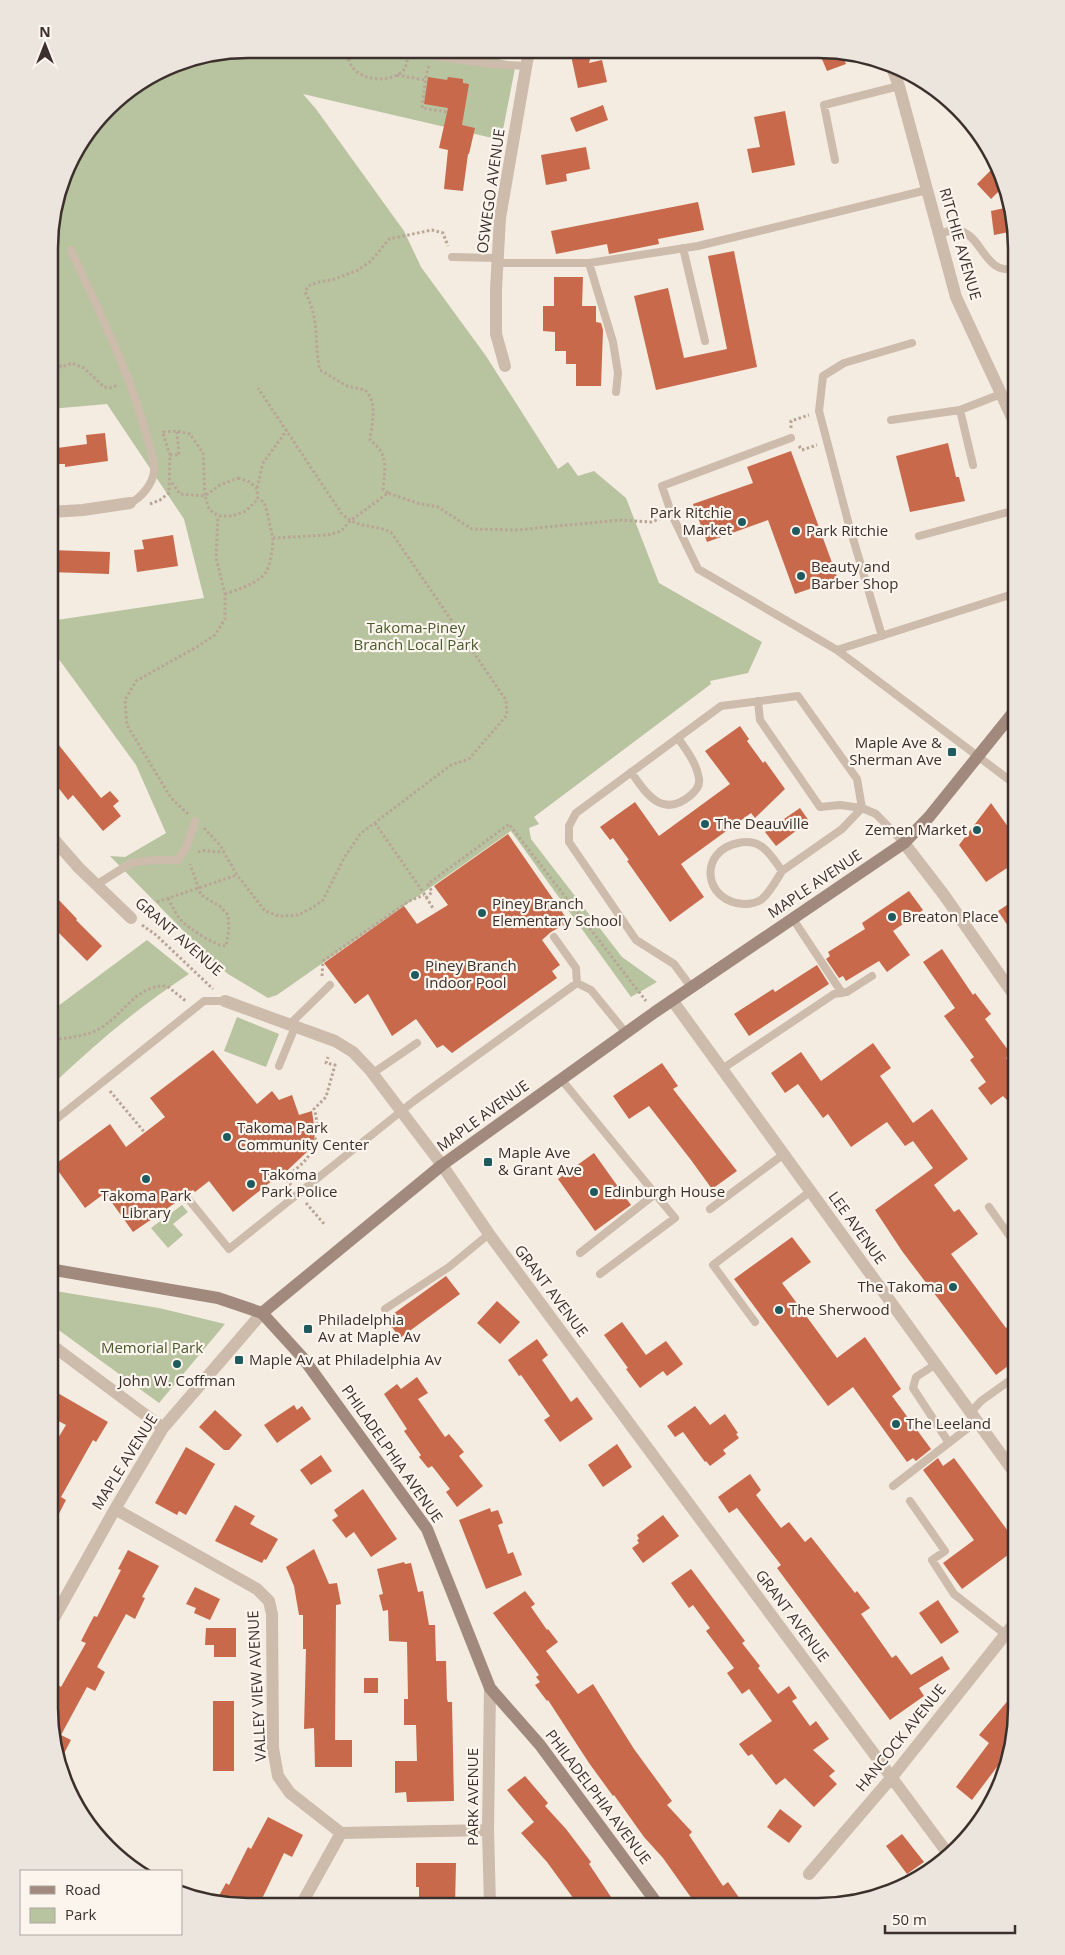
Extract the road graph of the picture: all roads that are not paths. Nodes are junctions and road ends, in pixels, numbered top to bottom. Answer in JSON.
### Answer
{"nodes":[{"id":1,"x":448,"y":58,"type":"edge"},
{"id":2,"x":528,"y":58,"type":"edge"},
{"id":3,"x":527,"y":66,"type":"junction"},
{"id":4,"x":895,"y":74,"type":"edge"},
{"id":5,"x":899,"y":86,"type":"junction"},
{"id":6,"x":836,"y":160,"type":"dead end"},
{"id":7,"x":927,"y":190,"type":"junction"},
{"id":8,"x":939,"y":234,"type":"junction"},
{"id":9,"x":683,"y":248,"type":"junction"},
{"id":10,"x":71,"y":250,"type":"dead end"},
{"id":11,"x":452,"y":257,"type":"road end"},
{"id":12,"x":497,"y":261,"type":"junction"},
{"id":13,"x":589,"y":263,"type":"junction"},
{"id":14,"x":1008,"y":270,"type":"edge"},
{"id":15,"x":705,"y":341,"type":"dead end"},
{"id":16,"x":912,"y":343,"type":"dead end"},
{"id":17,"x":505,"y":366,"type":"dead end"},
{"id":18,"x":616,"y":392,"type":"dead end"},
{"id":19,"x":1001,"y":394,"type":"junction"},
{"id":20,"x":1008,"y":409,"type":"edge"},
{"id":21,"x":960,"y":410,"type":"junction"},
{"id":22,"x":891,"y":420,"type":"dead end"},
{"id":23,"x":791,"y":438,"type":"dead end"},
{"id":24,"x":973,"y":465,"type":"dead end"},
{"id":25,"x":130,"y":503,"type":"joint"},
{"id":26,"x":58,"y":512,"type":"edge"},
{"id":27,"x":1008,"y":512,"type":"edge"},
{"id":28,"x":919,"y":536,"type":"dead end"},
{"id":29,"x":1008,"y":596,"type":"edge"},
{"id":30,"x":882,"y":636,"type":"junction"},
{"id":31,"x":837,"y":650,"type":"junction"},
{"id":32,"x":758,"y":701,"type":"junction"},
{"id":33,"x":1008,"y":719,"type":"edge"},
{"id":34,"x":678,"y":738,"type":"junction"},
{"id":35,"x":978,"y":757,"type":"junction"},
{"id":36,"x":631,"y":772,"type":"junction"},
{"id":37,"x":1008,"y":779,"type":"edge"},
{"id":38,"x":862,"y":808,"type":"junction"},
{"id":39,"x":194,"y":821,"type":"road end"},
{"id":40,"x":904,"y":843,"type":"junction"},
{"id":41,"x":58,"y":844,"type":"edge"},
{"id":42,"x":782,"y":871,"type":"junction"},
{"id":43,"x":96,"y":885,"type":"junction"},
{"id":44,"x":131,"y":918,"type":"road end"},
{"id":45,"x":793,"y":918,"type":"junction"},
{"id":46,"x":554,"y":937,"type":"dead end"},
{"id":47,"x":872,"y":976,"type":"dead end"},
{"id":48,"x":577,"y":983,"type":"junction"},
{"id":49,"x":330,"y":985,"type":"dead end"},
{"id":50,"x":692,"y":987,"type":"junction"},
{"id":51,"x":1008,"y":987,"type":"edge"},
{"id":52,"x":842,"y":993,"type":"junction"},
{"id":53,"x":672,"y":1000,"type":"junction"},
{"id":54,"x":225,"y":1001,"type":"joint"},
{"id":55,"x":292,"y":1026,"type":"junction"},
{"id":56,"x":626,"y":1033,"type":"junction"},
{"id":57,"x":416,"y":1044,"type":"dead end"},
{"id":58,"x":279,"y":1066,"type":"dead end"},
{"id":59,"x":722,"y":1069,"type":"junction"},
{"id":60,"x":373,"y":1073,"type":"junction"},
{"id":61,"x":561,"y":1080,"type":"junction"},
{"id":62,"x":402,"y":1112,"type":"junction"},
{"id":63,"x":58,"y":1118,"type":"edge"},
{"id":64,"x":784,"y":1154,"type":"junction"},
{"id":65,"x":442,"y":1165,"type":"junction"},
{"id":66,"x":810,"y":1191,"type":"junction"},
{"id":67,"x":655,"y":1194,"type":"junction"},
{"id":68,"x":185,"y":1195,"type":"dead end"},
{"id":69,"x":989,"y":1207,"type":"dead end"},
{"id":70,"x":710,"y":1209,"type":"dead end"},
{"id":71,"x":489,"y":1234,"type":"junction"},
{"id":72,"x":1008,"y":1234,"type":"edge"},
{"id":73,"x":580,"y":1253,"type":"dead end"},
{"id":74,"x":58,"y":1271,"type":"edge"},
{"id":75,"x":600,"y":1274,"type":"dead end"},
{"id":76,"x":385,"y":1309,"type":"dead end"},
{"id":77,"x":262,"y":1314,"type":"junction"},
{"id":78,"x":755,"y":1322,"type":"dead end"},
{"id":79,"x":58,"y":1350,"type":"edge"},
{"id":80,"x":936,"y":1364,"type":"junction"},
{"id":81,"x":1008,"y":1382,"type":"edge"},
{"id":82,"x":974,"y":1417,"type":"junction"},
{"id":83,"x":163,"y":1428,"type":"junction"},
{"id":84,"x":949,"y":1443,"type":"junction"},
{"id":85,"x":1008,"y":1464,"type":"edge"},
{"id":86,"x":892,"y":1486,"type":"dead end"},
{"id":87,"x":910,"y":1501,"type":"dead end"},
{"id":88,"x":115,"y":1509,"type":"junction"},
{"id":89,"x":58,"y":1611,"type":"edge"},
{"id":90,"x":1008,"y":1630,"type":"edge"},
{"id":91,"x":1005,"y":1634,"type":"junction"},
{"id":92,"x":490,"y":1688,"type":"junction"},
{"id":93,"x":892,"y":1777,"type":"junction"},
{"id":94,"x":488,"y":1830,"type":"junction"},
{"id":95,"x":341,"y":1833,"type":"junction"},
{"id":96,"x":945,"y":1848,"type":"edge"},
{"id":97,"x":809,"y":1874,"type":"dead end"},
{"id":98,"x":305,"y":1898,"type":"edge"},
{"id":99,"x":490,"y":1898,"type":"edge"},
{"id":100,"x":653,"y":1898,"type":"edge"}],
"edges":[{"from":1,"to":3,"type":"lane"},
{"from":2,"to":3,"type":"street","name":"OSWEGO AVENUE"},
{"from":3,"to":12,"type":"street","name":"OSWEGO AVENUE"},
{"from":4,"to":5,"type":"street","name":"RITCHIE AVENUE"},
{"from":5,"to":6,"type":"lane"},
{"from":5,"to":7,"type":"street","name":"RITCHIE AVENUE"},
{"from":7,"to":8,"type":"street","name":"RITCHIE AVENUE"},
{"from":7,"to":9,"type":"lane"},
{"from":8,"to":14,"type":"lane"},
{"from":8,"to":19,"type":"street","name":"RITCHIE AVENUE"},
{"from":9,"to":13,"type":"lane"},
{"from":9,"to":15,"type":"lane"},
{"from":10,"to":25,"type":"lane"},
{"from":11,"to":12,"type":"lane"},
{"from":12,"to":13,"type":"lane"},
{"from":12,"to":17,"type":"street","name":"OSWEGO AVENUE"},
{"from":13,"to":18,"type":"lane"},
{"from":16,"to":30,"type":"lane"},
{"from":19,"to":20,"type":"street","name":"RITCHIE AVENUE"},
{"from":19,"to":21,"type":"lane"},
{"from":21,"to":22,"type":"lane"},
{"from":21,"to":24,"type":"lane"},
{"from":23,"to":31,"type":"lane"},
{"from":25,"to":26,"type":"street"},
{"from":27,"to":28,"type":"lane"},
{"from":29,"to":30,"type":"lane"},
{"from":30,"to":31,"type":"lane"},
{"from":31,"to":35,"type":"lane"},
{"from":32,"to":34,"type":"lane"},
{"from":32,"to":38,"type":"lane"},
{"from":32,"to":38,"type":"lane"},
{"from":33,"to":35,"type":"street","name":"MAPLE AVENUE"},
{"from":34,"to":36,"type":"lane"},
{"from":34,"to":36,"type":"lane"},
{"from":35,"to":37,"type":"lane"},
{"from":35,"to":40,"type":"street","name":"MAPLE AVENUE"},
{"from":36,"to":50,"type":"lane"},
{"from":38,"to":40,"type":"lane"},
{"from":38,"to":42,"type":"lane"},
{"from":39,"to":43,"type":"lane"},
{"from":40,"to":45,"type":"street","name":"MAPLE AVENUE"},
{"from":40,"to":51,"type":"street"},
{"from":41,"to":43,"type":"street","name":"GRANT AVENUE"},
{"from":42,"to":42,"type":"lane"},
{"from":43,"to":44,"type":"street","name":"GRANT AVENUE"},
{"from":45,"to":50,"type":"street","name":"MAPLE AVENUE"},
{"from":45,"to":52,"type":"lane"},
{"from":46,"to":48,"type":"lane"},
{"from":47,"to":52,"type":"lane"},
{"from":48,"to":56,"type":"lane"},
{"from":48,"to":62,"type":"lane"},
{"from":49,"to":55,"type":"lane"},
{"from":50,"to":53,"type":"street","name":"MAPLE AVENUE"},
{"from":52,"to":59,"type":"lane"},
{"from":53,"to":56,"type":"street","name":"MAPLE AVENUE"},
{"from":53,"to":59,"type":"street","name":"LEE AVENUE"},
{"from":54,"to":55,"type":"street","name":"GRANT AVENUE"},
{"from":54,"to":63,"type":"lane"},
{"from":55,"to":58,"type":"lane"},
{"from":55,"to":60,"type":"street","name":"GRANT AVENUE"},
{"from":56,"to":61,"type":"street","name":"MAPLE AVENUE"},
{"from":57,"to":60,"type":"lane"},
{"from":59,"to":64,"type":"street","name":"LEE AVENUE"},
{"from":60,"to":62,"type":"street","name":"GRANT AVENUE"},
{"from":61,"to":65,"type":"street","name":"MAPLE AVENUE"},
{"from":61,"to":67,"type":"lane"},
{"from":62,"to":65,"type":"street","name":"GRANT AVENUE"},
{"from":62,"to":68,"type":"lane"},
{"from":64,"to":66,"type":"street","name":"LEE AVENUE"},
{"from":64,"to":70,"type":"lane"},
{"from":65,"to":71,"type":"street","name":"GRANT AVENUE"},
{"from":65,"to":77,"type":"street","name":"MAPLE AVENUE"},
{"from":66,"to":78,"type":"lane"},
{"from":66,"to":80,"type":"street","name":"LEE AVENUE"},
{"from":67,"to":73,"type":"lane"},
{"from":67,"to":75,"type":"lane"},
{"from":69,"to":72,"type":"lane"},
{"from":71,"to":76,"type":"lane"},
{"from":71,"to":93,"type":"street","name":"GRANT AVENUE"},
{"from":74,"to":77,"type":"street","name":"PHILADELPHIA AVENUE"},
{"from":77,"to":83,"type":"street","name":"MAPLE AVENUE"},
{"from":77,"to":92,"type":"street","name":"PHILADELPHIA AVENUE"},
{"from":79,"to":83,"type":"street"},
{"from":80,"to":82,"type":"street","name":"LEE AVENUE"},
{"from":80,"to":84,"type":"lane"},
{"from":81,"to":82,"type":"lane"},
{"from":82,"to":84,"type":"lane"},
{"from":82,"to":85,"type":"street","name":"LEE AVENUE"},
{"from":83,"to":88,"type":"street","name":"MAPLE AVENUE"},
{"from":84,"to":86,"type":"lane"},
{"from":87,"to":91,"type":"lane"},
{"from":88,"to":89,"type":"street","name":"MAPLE AVENUE"},
{"from":88,"to":95,"type":"street","name":"VALLEY VIEW AVENUE"},
{"from":90,"to":91,"type":"street","name":"HANCOCK AVENUE"},
{"from":91,"to":93,"type":"street","name":"HANCOCK AVENUE"},
{"from":92,"to":94,"type":"street","name":"PARK AVENUE"},
{"from":92,"to":100,"type":"street","name":"PHILADELPHIA AVENUE"},
{"from":93,"to":96,"type":"street","name":"GRANT AVENUE"},
{"from":93,"to":97,"type":"street","name":"HANCOCK AVENUE"},
{"from":94,"to":95,"type":"street"},
{"from":94,"to":99,"type":"street","name":"PARK AVENUE"},
{"from":95,"to":98,"type":"street"}]}
